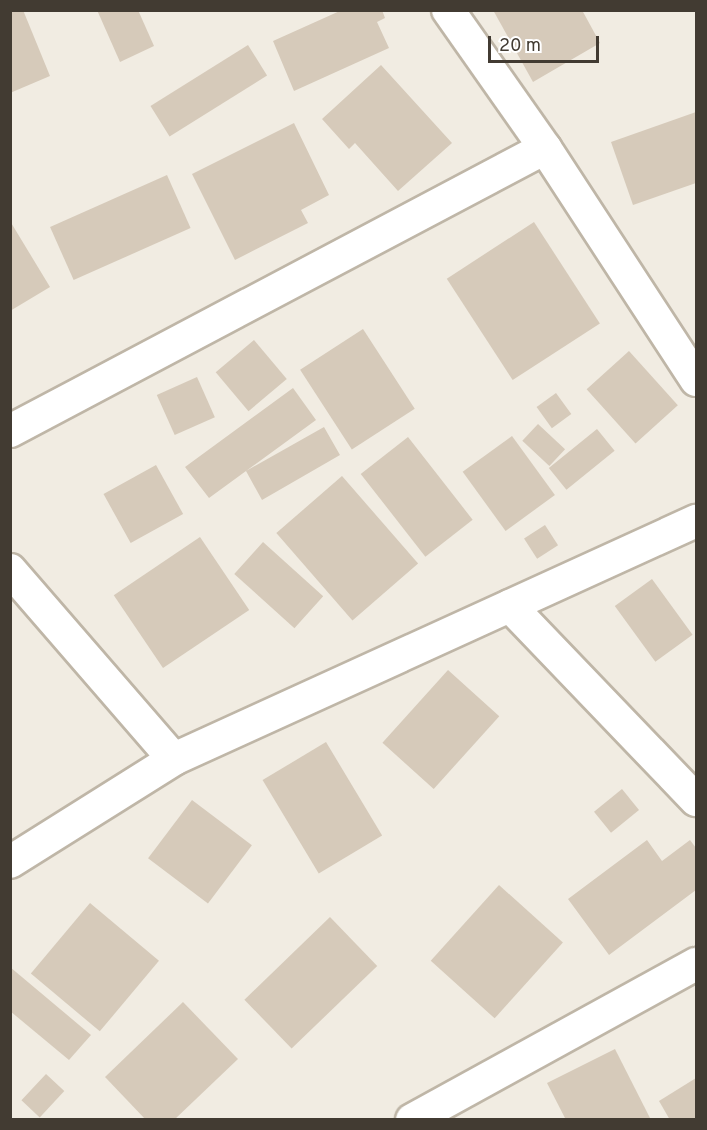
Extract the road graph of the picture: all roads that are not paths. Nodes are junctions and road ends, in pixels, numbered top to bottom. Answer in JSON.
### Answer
{"nodes":[{"id":1,"x":448,"y":10,"type":"edge"},
{"id":2,"x":545,"y":148,"type":"junction"},
{"id":3,"x":696,"y":380,"type":"edge"},
{"id":4,"x":10,"y":431,"type":"edge"},
{"id":5,"x":696,"y":520,"type":"edge"},
{"id":6,"x":10,"y":570,"type":"edge"},
{"id":7,"x":510,"y":606,"type":"junction"},
{"id":8,"x":174,"y":759,"type":"junction"},
{"id":9,"x":696,"y":800,"type":"edge"},
{"id":10,"x":10,"y":862,"type":"edge"},
{"id":11,"x":696,"y":964,"type":"edge"},
{"id":12,"x":412,"y":1119,"type":"edge"}],
"edges":[{"from":1,"to":2,"type":"street"},
{"from":2,"to":3,"type":"street"},
{"from":2,"to":4,"type":"street"},
{"from":5,"to":7,"type":"street"},
{"from":6,"to":8,"type":"street"},
{"from":7,"to":8,"type":"street"},
{"from":7,"to":9,"type":"street"},
{"from":8,"to":10,"type":"street"},
{"from":11,"to":12,"type":"street"}]}
